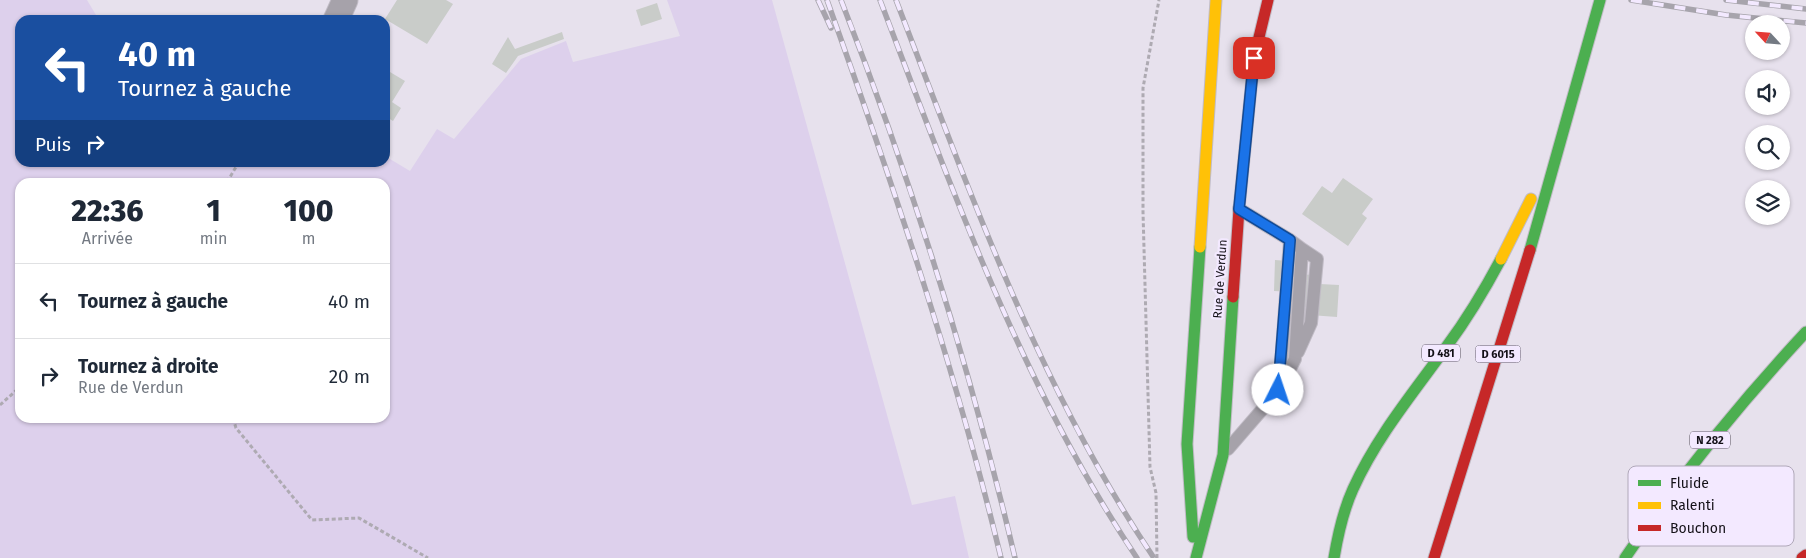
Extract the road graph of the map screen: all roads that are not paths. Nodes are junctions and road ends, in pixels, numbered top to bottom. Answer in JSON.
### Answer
{"nodes":[{"id":1,"x":345,"y":0,"type":"edge"},
{"id":2,"x":1216,"y":0,"type":"edge"},
{"id":3,"x":1268,"y":0,"type":"edge"},
{"id":4,"x":1600,"y":0,"type":"edge"},
{"id":5,"x":338,"y":15,"type":"edge"},
{"id":6,"x":1557,"y":149,"type":"junction"},
{"id":7,"x":1239,"y":209,"type":"junction"},
{"id":8,"x":1290,"y":240,"type":"junction"},
{"id":9,"x":1806,"y":332,"type":"edge"},
{"id":10,"x":1278,"y":390,"type":"junction"},
{"id":11,"x":1223,"y":455,"type":"junction"},
{"id":12,"x":1691,"y":466,"type":"edge"},
{"id":13,"x":1634,"y":546,"type":"edge"},
{"id":14,"x":1806,"y":555,"type":"edge"},
{"id":15,"x":1195,"y":558,"type":"edge"},
{"id":16,"x":1334,"y":558,"type":"edge"},
{"id":17,"x":1434,"y":558,"type":"edge"},
{"id":18,"x":1625,"y":558,"type":"edge"},
{"id":19,"x":1802,"y":558,"type":"edge"}],
"edges":[{"from":1,"to":5,"type":"street"},
{"from":2,"to":15,"type":"main road","name":"Rue de Verdun"},
{"from":3,"to":7,"type":"main road","name":"Rue de Verdun"},
{"from":4,"to":6,"type":"main road","number":"D 6015"},
{"from":6,"to":16,"type":"main road","number":"D 481"},
{"from":6,"to":17,"type":"main road","number":"D 6015"},
{"from":7,"to":8,"type":"lane"},
{"from":7,"to":11,"type":"main road","name":"Rue de Verdun"},
{"from":8,"to":10,"type":"lane"},
{"from":8,"to":10,"type":"lane"},
{"from":9,"to":12,"type":"main road","number":"N 282"},
{"from":10,"to":11,"type":"lane"},
{"from":11,"to":15,"type":"main road","name":"Rue de Verdun"},
{"from":13,"to":18,"type":"main road","number":"N 282"},
{"from":14,"to":19,"type":"main road"}]}
